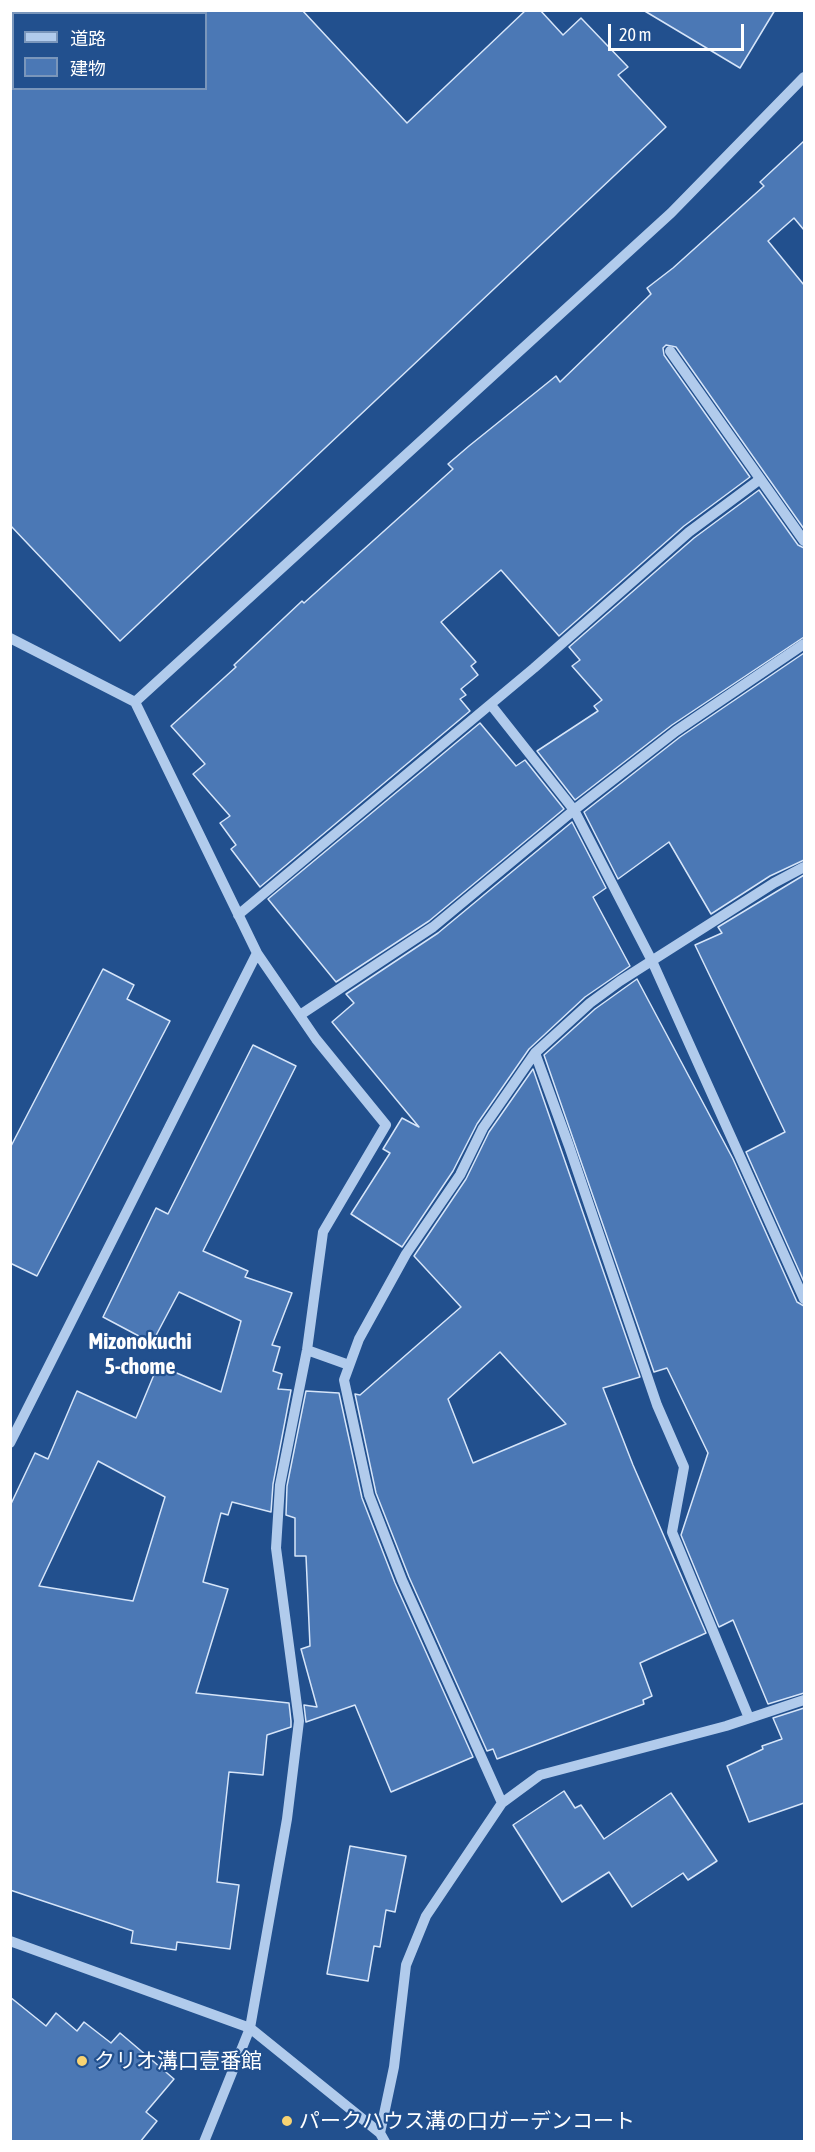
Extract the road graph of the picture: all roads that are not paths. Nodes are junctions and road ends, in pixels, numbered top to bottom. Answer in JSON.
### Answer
{"nodes":[{"id":1,"x":804,"y":77,"type":"edge"},
{"id":2,"x":670,"y":351,"type":"dead end"},
{"id":3,"x":759,"y":480,"type":"junction"},
{"id":4,"x":804,"y":541,"type":"edge"},
{"id":5,"x":10,"y":638,"type":"edge"},
{"id":6,"x":804,"y":644,"type":"edge"},
{"id":7,"x":135,"y":702,"type":"junction"},
{"id":8,"x":491,"y":705,"type":"junction"},
{"id":9,"x":574,"y":810,"type":"junction"},
{"id":10,"x":804,"y":867,"type":"edge"},
{"id":11,"x":238,"y":915,"type":"junction"},
{"id":12,"x":257,"y":953,"type":"junction"},
{"id":13,"x":652,"y":961,"type":"junction"},
{"id":14,"x":300,"y":1015,"type":"junction"},
{"id":15,"x":535,"y":1053,"type":"junction"},
{"id":16,"x":804,"y":1299,"type":"edge"},
{"id":17,"x":307,"y":1350,"type":"junction"},
{"id":18,"x":349,"y":1365,"type":"junction"},
{"id":19,"x":10,"y":1443,"type":"edge"},
{"id":20,"x":804,"y":1700,"type":"edge"},
{"id":21,"x":749,"y":1718,"type":"junction"},
{"id":22,"x":502,"y":1803,"type":"junction"},
{"id":23,"x":10,"y":1941,"type":"edge"},
{"id":24,"x":250,"y":2028,"type":"junction"},
{"id":25,"x":382,"y":2137,"type":"edge"},
{"id":26,"x":204,"y":2142,"type":"edge"}],
"edges":[{"from":1,"to":7,"type":"street"},
{"from":2,"to":3,"type":"street"},
{"from":3,"to":4,"type":"street"},
{"from":3,"to":8,"type":"street"},
{"from":5,"to":7,"type":"street"},
{"from":6,"to":9,"type":"street"},
{"from":7,"to":11,"type":"street"},
{"from":8,"to":9,"type":"street"},
{"from":8,"to":11,"type":"street"},
{"from":9,"to":13,"type":"street"},
{"from":9,"to":14,"type":"street"},
{"from":10,"to":13,"type":"street"},
{"from":11,"to":12,"type":"street"},
{"from":12,"to":14,"type":"street"},
{"from":12,"to":19,"type":"street"},
{"from":13,"to":15,"type":"street"},
{"from":13,"to":16,"type":"street"},
{"from":14,"to":17,"type":"street"},
{"from":15,"to":18,"type":"street"},
{"from":15,"to":21,"type":"street"},
{"from":17,"to":18,"type":"street"},
{"from":17,"to":24,"type":"street"},
{"from":18,"to":22,"type":"street"},
{"from":20,"to":21,"type":"street"},
{"from":21,"to":22,"type":"street"},
{"from":22,"to":25,"type":"street"},
{"from":23,"to":24,"type":"street"},
{"from":24,"to":25,"type":"street"},
{"from":24,"to":26,"type":"street"}]}
